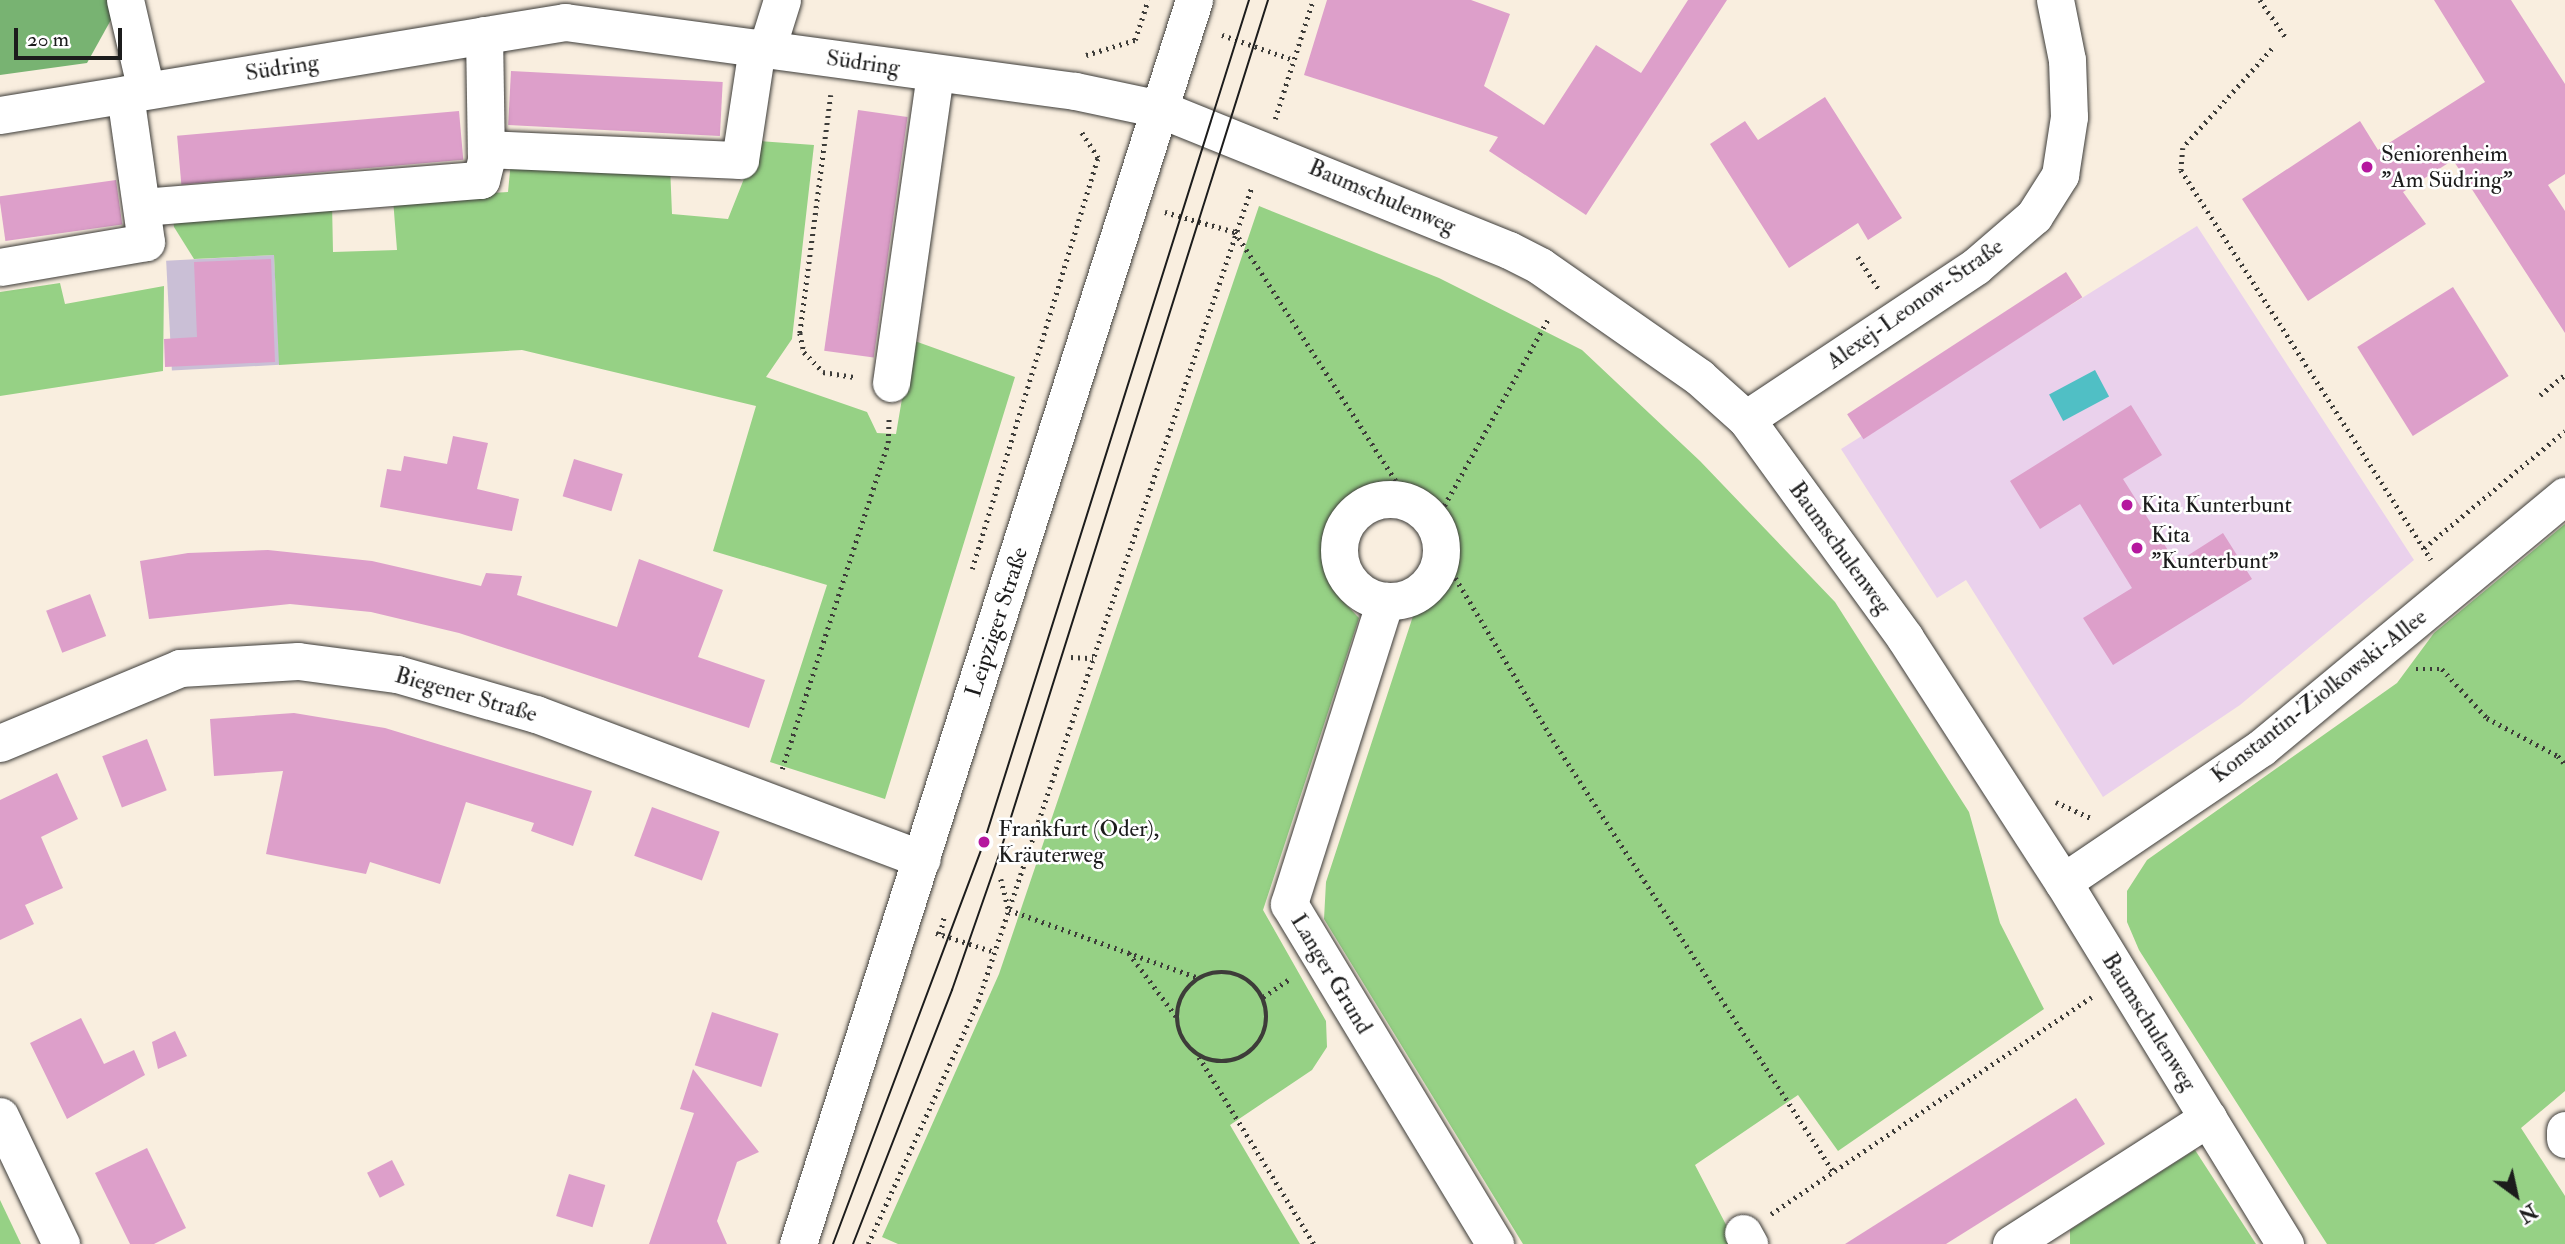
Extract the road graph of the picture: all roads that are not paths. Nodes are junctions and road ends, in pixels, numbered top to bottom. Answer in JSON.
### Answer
{"nodes":[{"id":1,"x":125,"y":0,"type":"edge"},
{"id":2,"x":782,"y":0,"type":"edge"},
{"id":3,"x":1194,"y":0,"type":"edge"},
{"id":4,"x":2055,"y":0,"type":"edge"},
{"id":5,"x":566,"y":11,"type":"edge"},
{"id":6,"x":484,"y":35,"type":"junction"},
{"id":7,"x":762,"y":48,"type":"junction"},
{"id":8,"x":935,"y":73,"type":"junction"},
{"id":9,"x":136,"y":92,"type":"junction"},
{"id":10,"x":1160,"y":109,"type":"junction"},
{"id":11,"x":0,"y":115,"type":"edge"},
{"id":12,"x":486,"y":149,"type":"junction"},
{"id":13,"x":142,"y":207,"type":"junction"},
{"id":14,"x":0,"y":267,"type":"edge"},
{"id":15,"x":891,"y":383,"type":"road end"},
{"id":16,"x":1746,"y":419,"type":"junction"},
{"id":17,"x":2565,"y":496,"type":"edge"},
{"id":18,"x":1385,"y":601,"type":"junction"},
{"id":19,"x":0,"y":743,"type":"edge"},
{"id":20,"x":922,"y":859,"type":"junction"},
{"id":21,"x":2063,"y":882,"type":"junction"},
{"id":22,"x":0,"y":1116,"type":"edge"},
{"id":23,"x":2208,"y":1118,"type":"junction"},
{"id":24,"x":2565,"y":1130,"type":"edge"},
{"id":25,"x":2565,"y":1139,"type":"edge"},
{"id":26,"x":61,"y":1244,"type":"edge"},
{"id":27,"x":798,"y":1244,"type":"edge"},
{"id":28,"x":1494,"y":1244,"type":"edge"},
{"id":29,"x":2011,"y":1244,"type":"edge"},
{"id":30,"x":2285,"y":1244,"type":"edge"}],
"edges":[{"from":1,"to":9,"type":"street"},
{"from":2,"to":7,"type":"street"},
{"from":3,"to":10,"type":"street","name":"Leipziger Straße"},
{"from":4,"to":16,"type":"street","name":"Alexej-Leonow-Straße"},
{"from":5,"to":6,"type":"street","name":"Südring"},
{"from":5,"to":7,"type":"street","name":"Südring"},
{"from":6,"to":9,"type":"street","name":"Südring"},
{"from":6,"to":12,"type":"street"},
{"from":7,"to":8,"type":"street","name":"Südring"},
{"from":7,"to":12,"type":"street"},
{"from":8,"to":10,"type":"street","name":"Südring"},
{"from":8,"to":15,"type":"street"},
{"from":9,"to":11,"type":"street","name":"Südring"},
{"from":9,"to":13,"type":"street"},
{"from":10,"to":16,"type":"street","name":"Baumschulenweg"},
{"from":10,"to":20,"type":"street","name":"Leipziger Straße"},
{"from":12,"to":13,"type":"street"},
{"from":13,"to":14,"type":"street"},
{"from":16,"to":21,"type":"street","name":"Baumschulenweg"},
{"from":17,"to":21,"type":"street","name":"Konstantin-Ziolkowski-Allee"},
{"from":18,"to":18,"type":"street"},
{"from":18,"to":28,"type":"street","name":"Langer Grund"},
{"from":19,"to":20,"type":"street","name":"Biegener Straße"},
{"from":20,"to":27,"type":"street","name":"Leipziger Straße"},
{"from":21,"to":23,"type":"street","name":"Baumschulenweg"},
{"from":22,"to":26,"type":"street"},
{"from":23,"to":29,"type":"street"},
{"from":23,"to":30,"type":"street","name":"Baumschulenweg"},
{"from":24,"to":25,"type":"street"}]}
